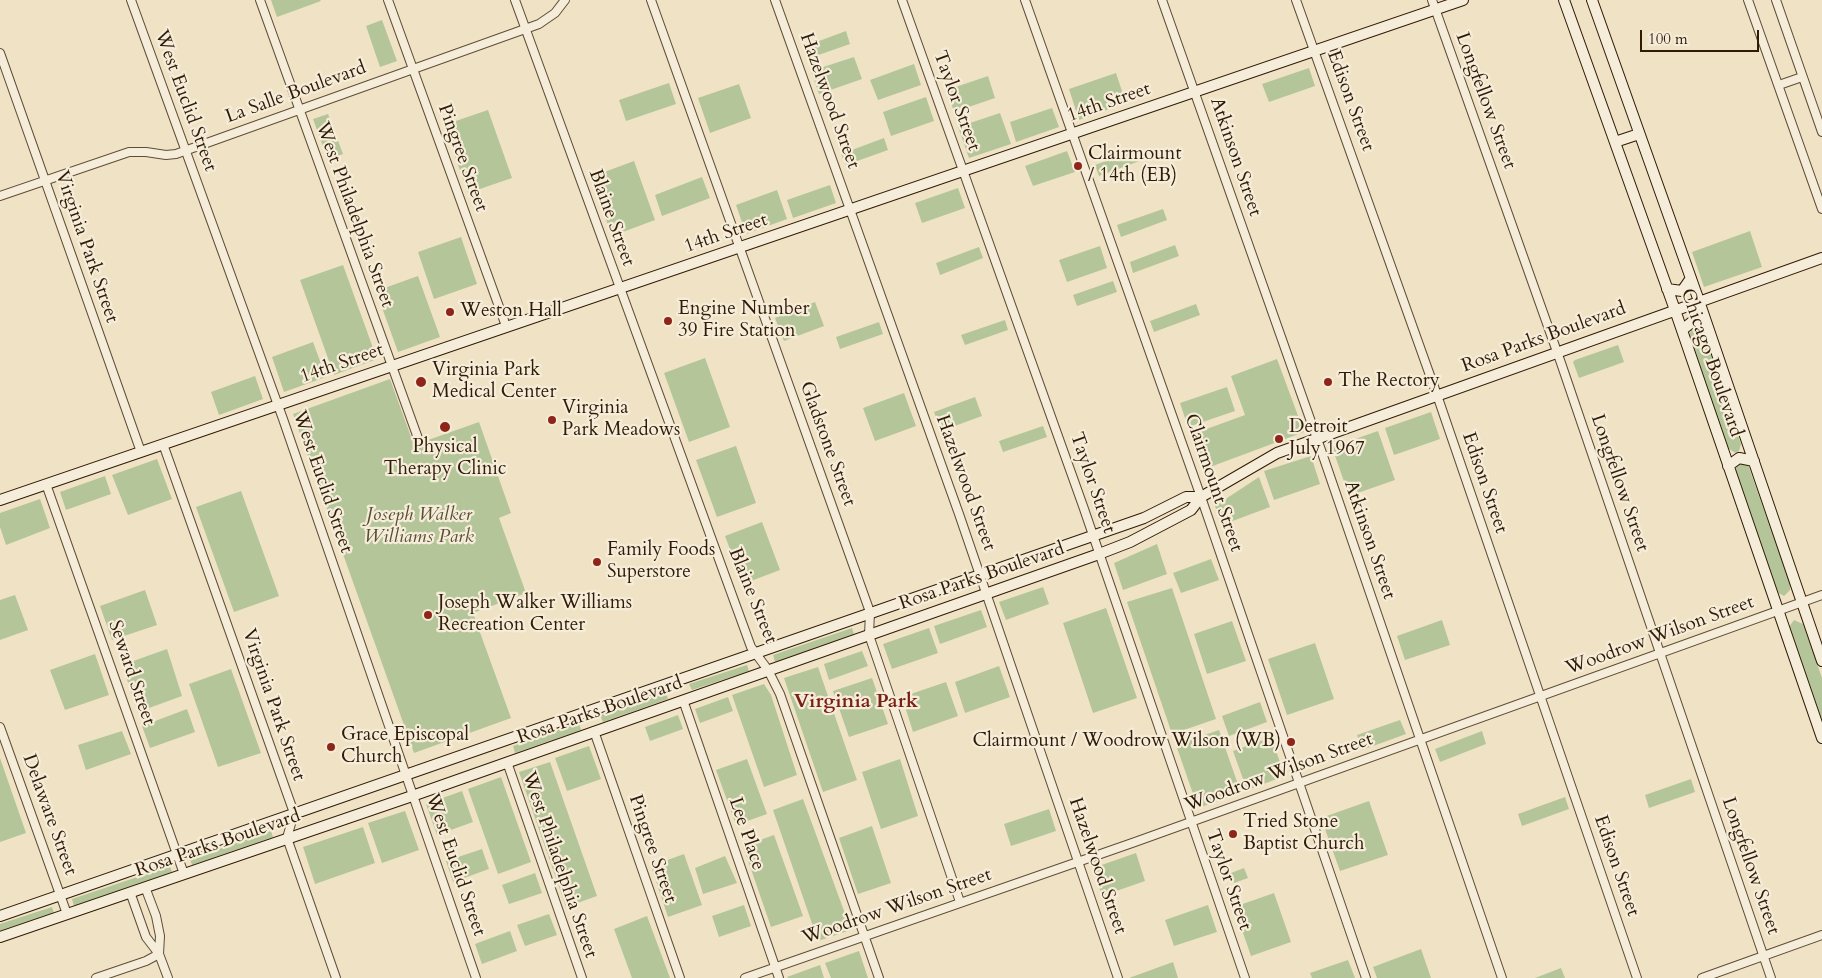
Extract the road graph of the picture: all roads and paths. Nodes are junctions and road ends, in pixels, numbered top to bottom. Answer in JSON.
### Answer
{"nodes":[{"id":1,"x":131,"y":0,"type":"edge"},
{"id":2,"x":260,"y":0,"type":"edge"},
{"id":3,"x":388,"y":0,"type":"edge"},
{"id":4,"x":515,"y":0,"type":"edge"},
{"id":5,"x":565,"y":0,"type":"edge"},
{"id":6,"x":651,"y":0,"type":"edge"},
{"id":7,"x":775,"y":0,"type":"edge"},
{"id":8,"x":902,"y":0,"type":"edge"},
{"id":9,"x":1025,"y":0,"type":"edge"},
{"id":10,"x":1162,"y":0,"type":"edge"},
{"id":11,"x":1296,"y":0,"type":"edge"},
{"id":12,"x":1463,"y":0,"type":"edge"},
{"id":13,"x":1564,"y":0,"type":"edge"},
{"id":14,"x":1592,"y":0,"type":"edge"},
{"id":15,"x":1748,"y":0,"type":"edge"},
{"id":16,"x":1776,"y":0,"type":"edge"},
{"id":17,"x":1433,"y":5,"type":"edge"},
{"id":18,"x":526,"y":29,"type":"junction"},
{"id":19,"x":1315,"y":51,"type":"junction"},
{"id":20,"x":0,"y":53,"type":"edge"},
{"id":21,"x":412,"y":69,"type":"junction"},
{"id":22,"x":1802,"y":77,"type":"junction"},
{"id":23,"x":1779,"y":85,"type":"junction"},
{"id":24,"x":1195,"y":93,"type":"junction"},
{"id":25,"x":298,"y":109,"type":"junction"},
{"id":26,"x":1822,"y":132,"type":"edge"},
{"id":27,"x":1073,"y":134,"type":"junction"},
{"id":28,"x":1639,"y":134,"type":"junction"},
{"id":29,"x":1615,"y":142,"type":"junction"},
{"id":30,"x":184,"y":150,"type":"junction"},
{"id":31,"x":964,"y":171,"type":"junction"},
{"id":32,"x":45,"y":180,"type":"junction"},
{"id":33,"x":0,"y":196,"type":"edge"},
{"id":34,"x":1822,"y":209,"type":"edge"},
{"id":35,"x":850,"y":210,"type":"junction"},
{"id":36,"x":740,"y":248,"type":"junction"},
{"id":37,"x":1822,"y":258,"type":"edge"},
{"id":38,"x":1691,"y":278,"type":"junction"},
{"id":39,"x":620,"y":288,"type":"junction"},
{"id":40,"x":1667,"y":289,"type":"junction"},
{"id":41,"x":1699,"y":301,"type":"junction"},
{"id":42,"x":1674,"y":310,"type":"junction"},
{"id":43,"x":1707,"y":325,"type":"junction"},
{"id":44,"x":506,"y":326,"type":"junction"},
{"id":45,"x":1682,"y":330,"type":"junction"},
{"id":46,"x":1557,"y":352,"type":"junction"},
{"id":47,"x":392,"y":365,"type":"junction"},
{"id":48,"x":1437,"y":395,"type":"junction"},
{"id":49,"x":278,"y":404,"type":"junction"},
{"id":50,"x":1317,"y":439,"type":"junction"},
{"id":51,"x":419,"y":441,"type":"dead end"},
{"id":52,"x":164,"y":444,"type":"junction"},
{"id":53,"x":141,"y":452,"type":"junction"},
{"id":54,"x":1754,"y":461,"type":"junction"},
{"id":55,"x":1728,"y":466,"type":"junction"},
{"id":56,"x":46,"y":484,"type":"junction"},
{"id":57,"x":1201,"y":497,"type":"junction"},
{"id":58,"x":0,"y":500,"type":"edge"},
{"id":59,"x":1093,"y":535,"type":"junction"},
{"id":60,"x":1100,"y":554,"type":"junction"},
{"id":61,"x":980,"y":574,"type":"junction"},
{"id":62,"x":986,"y":594,"type":"junction"},
{"id":63,"x":1822,"y":595,"type":"edge"},
{"id":64,"x":1802,"y":602,"type":"junction"},
{"id":65,"x":1778,"y":611,"type":"junction"},
{"id":66,"x":870,"y":612,"type":"junction"},
{"id":67,"x":869,"y":635,"type":"junction"},
{"id":68,"x":756,"y":653,"type":"junction"},
{"id":69,"x":1660,"y":653,"type":"junction"},
{"id":70,"x":1822,"y":661,"type":"edge"},
{"id":71,"x":768,"y":670,"type":"junction"},
{"id":72,"x":1540,"y":697,"type":"junction"},
{"id":73,"x":683,"y":700,"type":"junction"},
{"id":74,"x":0,"y":727,"type":"edge"},
{"id":75,"x":594,"y":731,"type":"junction"},
{"id":76,"x":1822,"y":738,"type":"edge"},
{"id":77,"x":1421,"y":740,"type":"junction"},
{"id":78,"x":507,"y":762,"type":"junction"},
{"id":79,"x":408,"y":774,"type":"junction"},
{"id":80,"x":1299,"y":783,"type":"junction"},
{"id":81,"x":415,"y":795,"type":"junction"},
{"id":82,"x":294,"y":813,"type":"junction"},
{"id":83,"x":1191,"y":821,"type":"junction"},
{"id":84,"x":287,"y":838,"type":"junction"},
{"id":85,"x":178,"y":854,"type":"junction"},
{"id":86,"x":1078,"y":861,"type":"junction"},
{"id":87,"x":184,"y":874,"type":"junction"},
{"id":88,"x":145,"y":887,"type":"junction"},
{"id":89,"x":130,"y":892,"type":"junction"},
{"id":90,"x":60,"y":895,"type":"junction"},
{"id":91,"x":960,"y":902,"type":"junction"},
{"id":92,"x":67,"y":914,"type":"junction"},
{"id":93,"x":0,"y":916,"type":"edge"},
{"id":94,"x":1822,"y":935,"type":"edge"},
{"id":95,"x":864,"y":936,"type":"junction"},
{"id":96,"x":0,"y":937,"type":"edge"},
{"id":97,"x":158,"y":954,"type":"junction"},
{"id":98,"x":1764,"y":956,"type":"junction"},
{"id":99,"x":776,"y":967,"type":"junction"},
{"id":100,"x":96,"y":978,"type":"edge"},
{"id":101,"x":168,"y":978,"type":"edge"},
{"id":102,"x":336,"y":978,"type":"edge"},
{"id":103,"x":476,"y":978,"type":"edge"},
{"id":104,"x":582,"y":978,"type":"edge"},
{"id":105,"x":680,"y":978,"type":"edge"},
{"id":106,"x":745,"y":978,"type":"edge"},
{"id":107,"x":779,"y":978,"type":"edge"},
{"id":108,"x":879,"y":978,"type":"edge"},
{"id":109,"x":1118,"y":978,"type":"edge"},
{"id":110,"x":1245,"y":978,"type":"edge"},
{"id":111,"x":1366,"y":978,"type":"edge"},
{"id":112,"x":1502,"y":978,"type":"edge"},
{"id":113,"x":1637,"y":978,"type":"edge"},
{"id":114,"x":1702,"y":978,"type":"edge"},
{"id":115,"x":1772,"y":978,"type":"edge"}],
"edges":[{"from":1,"to":30,"type":"street","name":"West Euclid Street"},
{"from":2,"to":25,"type":"street","name":"West Philadelphia Street"},
{"from":3,"to":21,"type":"street","name":"Pingree Street"},
{"from":4,"to":18,"type":"street","name":"Blaine Street"},
{"from":5,"to":18,"type":"street","name":"La Salle Boulevard"},
{"from":6,"to":36,"type":"street","name":"Gladstone Street"},
{"from":7,"to":35,"type":"street","name":"Hazelwood Street"},
{"from":8,"to":31,"type":"street","name":"Taylor Street"},
{"from":9,"to":27,"type":"street","name":"Clairmount Street"},
{"from":10,"to":24,"type":"street","name":"Atkinson Street"},
{"from":11,"to":19,"type":"street","name":"Edison Street"},
{"from":12,"to":17,"type":"street","name":"14th Street"},
{"from":13,"to":29,"type":"street","name":"Chicago Boulevard"},
{"from":14,"to":28,"type":"street","name":"Chicago Boulevard"},
{"from":15,"to":23,"type":"street"},
{"from":16,"to":22,"type":"street"},
{"from":17,"to":19,"type":"street","name":"14th Street"},
{"from":17,"to":46,"type":"street","name":"Longfellow Street"},
{"from":18,"to":21,"type":"street","name":"La Salle Boulevard"},
{"from":18,"to":39,"type":"street","name":"Blaine Street"},
{"from":19,"to":24,"type":"street","name":"14th Street"},
{"from":19,"to":48,"type":"street","name":"Edison Street"},
{"from":20,"to":32,"type":"street","name":"Virginia Park Street"},
{"from":21,"to":25,"type":"street","name":"La Salle Boulevard"},
{"from":21,"to":44,"type":"street","name":"Pingree Street"},
{"from":22,"to":23,"type":"street"},
{"from":22,"to":26,"type":"street"},
{"from":23,"to":34,"type":"street"},
{"from":24,"to":27,"type":"street","name":"14th Street"},
{"from":24,"to":50,"type":"street","name":"Atkinson Street"},
{"from":25,"to":30,"type":"street","name":"La Salle Boulevard"},
{"from":25,"to":47,"type":"street","name":"West Philadelphia Street"},
{"from":27,"to":31,"type":"street","name":"14th Street"},
{"from":27,"to":57,"type":"street","name":"Clairmount Street"},
{"from":28,"to":29,"type":"street"},
{"from":28,"to":38,"type":"street","name":"Chicago Boulevard"},
{"from":29,"to":40,"type":"street","name":"Chicago Boulevard"},
{"from":30,"to":32,"type":"street","name":"La Salle Boulevard"},
{"from":30,"to":49,"type":"street","name":"West Euclid Street"},
{"from":31,"to":35,"type":"street","name":"14th Street"},
{"from":31,"to":59,"type":"street","name":"Taylor Street"},
{"from":32,"to":33,"type":"street","name":"La Salle Boulevard"},
{"from":32,"to":53,"type":"street","name":"Virginia Park Street"},
{"from":35,"to":36,"type":"street","name":"14th Street"},
{"from":35,"to":61,"type":"street","name":"Hazelwood Street"},
{"from":36,"to":39,"type":"street","name":"14th Street"},
{"from":36,"to":66,"type":"street","name":"Gladstone Street"},
{"from":37,"to":41,"type":"street","name":"Rosa Parks Boulevard"},
{"from":38,"to":40,"type":"street"},
{"from":38,"to":41,"type":"street","name":"Chicago Boulevard"},
{"from":39,"to":44,"type":"street","name":"14th Street"},
{"from":39,"to":68,"type":"street","name":"Blaine Street"},
{"from":40,"to":42,"type":"street","name":"Chicago Boulevard"},
{"from":41,"to":42,"type":"street","name":"Rosa Parks Boulevard"},
{"from":41,"to":43,"type":"street","name":"Chicago Boulevard"},
{"from":42,"to":45,"type":"street","name":"Chicago Boulevard"},
{"from":42,"to":46,"type":"street","name":"Rosa Parks Boulevard"},
{"from":43,"to":45,"type":"street"},
{"from":43,"to":54,"type":"street","name":"Chicago Boulevard"},
{"from":44,"to":47,"type":"street","name":"14th Street"},
{"from":45,"to":55,"type":"street","name":"Chicago Boulevard"},
{"from":46,"to":48,"type":"street","name":"Rosa Parks Boulevard"},
{"from":46,"to":69,"type":"street","name":"Longfellow Street"},
{"from":47,"to":49,"type":"street","name":"14th Street"},
{"from":47,"to":51,"type":"street","name":"West Philadelphia Street"},
{"from":48,"to":50,"type":"street","name":"Rosa Parks Boulevard"},
{"from":48,"to":72,"type":"street","name":"Edison Street"},
{"from":49,"to":52,"type":"street","name":"14th Street"},
{"from":49,"to":79,"type":"street","name":"West Euclid Street"},
{"from":50,"to":57,"type":"street","name":"Rosa Parks Boulevard"},
{"from":50,"to":77,"type":"street","name":"Atkinson Street"},
{"from":52,"to":53,"type":"street","name":"14th Street"},
{"from":52,"to":82,"type":"street","name":"Virginia Park Street"},
{"from":53,"to":56,"type":"street","name":"14th Street"},
{"from":54,"to":55,"type":"street"},
{"from":54,"to":64,"type":"street","name":"Chicago Boulevard"},
{"from":55,"to":65,"type":"street","name":"Chicago Boulevard"},
{"from":56,"to":58,"type":"street","name":"14th Street"},
{"from":56,"to":85,"type":"street","name":"Seward Street"},
{"from":57,"to":59,"type":"street","name":"Rosa Parks Boulevard"},
{"from":57,"to":60,"type":"street","name":"Rosa Parks Boulevard"},
{"from":57,"to":80,"type":"street","name":"Clairmount Street"},
{"from":59,"to":60,"type":"street","name":"Taylor Street"},
{"from":59,"to":61,"type":"street","name":"Rosa Parks Boulevard"},
{"from":60,"to":62,"type":"street","name":"Rosa Parks Boulevard"},
{"from":60,"to":83,"type":"street","name":"Taylor Street"},
{"from":61,"to":62,"type":"street","name":"Hazelwood Street"},
{"from":61,"to":66,"type":"street","name":"Rosa Parks Boulevard"},
{"from":62,"to":67,"type":"street","name":"Rosa Parks Boulevard"},
{"from":62,"to":86,"type":"street","name":"Hazelwood Street"},
{"from":63,"to":64,"type":"street","name":"Woodrow Wilson Street"},
{"from":64,"to":65,"type":"street","name":"Woodrow Wilson Street"},
{"from":64,"to":70,"type":"street","name":"Chicago Boulevard"},
{"from":65,"to":69,"type":"street","name":"Woodrow Wilson Street"},
{"from":65,"to":76,"type":"street","name":"Chicago Boulevard"},
{"from":66,"to":67,"type":"street","name":"Gladstone Street"},
{"from":66,"to":68,"type":"street","name":"Rosa Parks Boulevard"},
{"from":67,"to":71,"type":"street","name":"Rosa Parks Boulevard"},
{"from":67,"to":91,"type":"street","name":"Gladstone Street"},
{"from":68,"to":71,"type":"street","name":"Blaine Street"},
{"from":68,"to":79,"type":"street","name":"Rosa Parks Boulevard"},
{"from":69,"to":72,"type":"street","name":"Woodrow Wilson Street"},
{"from":69,"to":98,"type":"street","name":"Longfellow Street"},
{"from":71,"to":73,"type":"street","name":"Rosa Parks Boulevard"},
{"from":71,"to":95,"type":"street","name":"Blaine Street"},
{"from":72,"to":77,"type":"street","name":"Woodrow Wilson Street"},
{"from":72,"to":113,"type":"street","name":"Edison Street"},
{"from":73,"to":75,"type":"street","name":"Rosa Parks Boulevard"},
{"from":73,"to":99,"type":"street","name":"Lee Place"},
{"from":74,"to":90,"type":"street","name":"Delaware Street"},
{"from":75,"to":78,"type":"street","name":"Rosa Parks Boulevard"},
{"from":75,"to":105,"type":"street","name":"Pingree Street"},
{"from":77,"to":80,"type":"street","name":"Woodrow Wilson Street"},
{"from":77,"to":112,"type":"street","name":"Atkinson Street"},
{"from":78,"to":81,"type":"street","name":"Rosa Parks Boulevard"},
{"from":78,"to":104,"type":"street","name":"West Philadelphia Street"},
{"from":79,"to":81,"type":"street","name":"West Euclid Street"},
{"from":79,"to":82,"type":"street","name":"Rosa Parks Boulevard"},
{"from":80,"to":83,"type":"street","name":"Woodrow Wilson Street"},
{"from":80,"to":111,"type":"street","name":"Clairmount Street"},
{"from":81,"to":84,"type":"street","name":"Rosa Parks Boulevard"},
{"from":81,"to":103,"type":"street","name":"West Euclid Street"},
{"from":82,"to":84,"type":"street"},
{"from":82,"to":85,"type":"street","name":"Rosa Parks Boulevard"},
{"from":83,"to":86,"type":"street","name":"Woodrow Wilson Street"},
{"from":83,"to":110,"type":"street","name":"Taylor Street"},
{"from":84,"to":87,"type":"street","name":"Rosa Parks Boulevard"},
{"from":84,"to":102,"type":"street"},
{"from":85,"to":87,"type":"street","name":"Seward Street"},
{"from":85,"to":90,"type":"street","name":"Rosa Parks Boulevard"},
{"from":86,"to":91,"type":"street","name":"Woodrow Wilson Street"},
{"from":86,"to":109,"type":"street","name":"Hazelwood Street"},
{"from":87,"to":88,"type":"street","name":"Rosa Parks Boulevard"},
{"from":88,"to":89,"type":"street","name":"Rosa Parks Boulevard"},
{"from":88,"to":97,"type":"street"},
{"from":89,"to":92,"type":"street","name":"Rosa Parks Boulevard"},
{"from":89,"to":97,"type":"street"},
{"from":90,"to":92,"type":"street","name":"Delaware Street"},
{"from":90,"to":93,"type":"street","name":"Rosa Parks Boulevard"},
{"from":91,"to":95,"type":"street","name":"Woodrow Wilson Street"},
{"from":92,"to":96,"type":"street","name":"Rosa Parks Boulevard"},
{"from":94,"to":98,"type":"street"},
{"from":95,"to":99,"type":"street","name":"Woodrow Wilson Street"},
{"from":95,"to":108,"type":"street","name":"Blaine Street"},
{"from":97,"to":100,"type":"street"},
{"from":97,"to":101,"type":"street"},
{"from":98,"to":114,"type":"street"},
{"from":98,"to":115,"type":"street","name":"Longfellow Street"},
{"from":99,"to":106,"type":"street","name":"Woodrow Wilson Street"},
{"from":99,"to":107,"type":"street","name":"Lee Place"}]}
